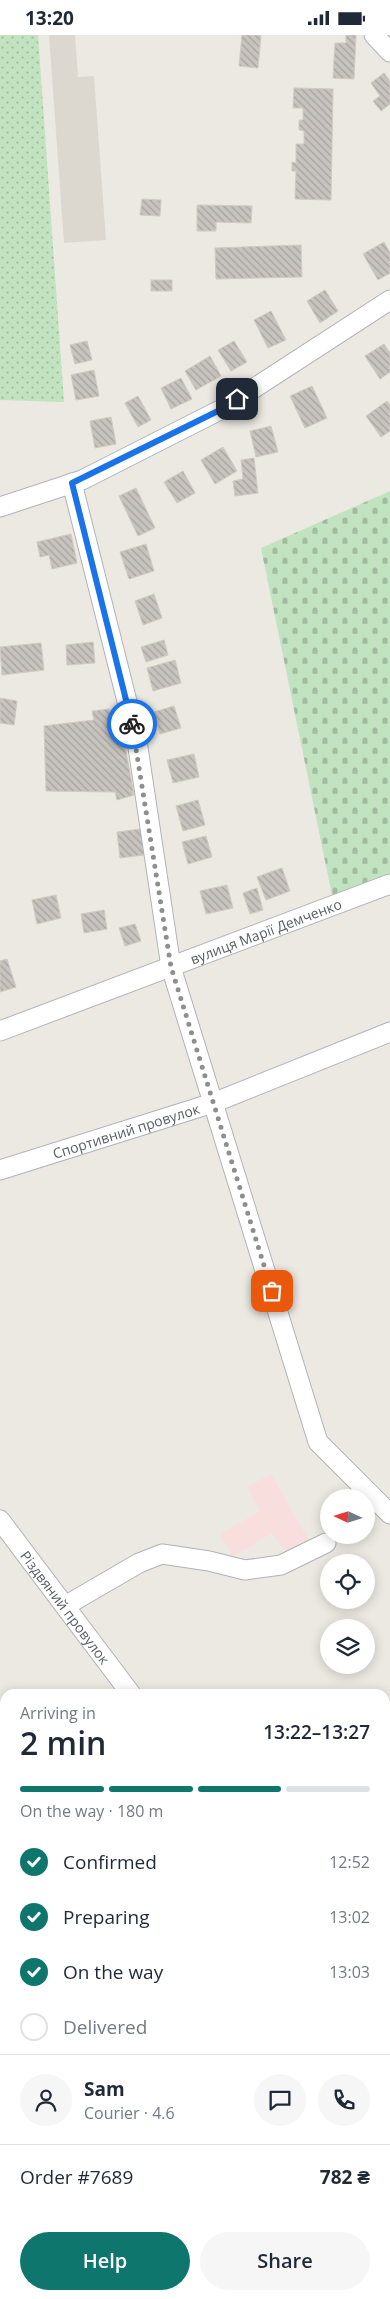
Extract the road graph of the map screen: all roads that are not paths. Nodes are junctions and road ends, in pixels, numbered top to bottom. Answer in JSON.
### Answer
{"nodes":[{"id":1,"x":374,"y":35,"type":"edge"},
{"id":2,"x":390,"y":52,"type":"edge"},
{"id":3,"x":390,"y":300,"type":"edge"},
{"id":4,"x":72,"y":483,"type":"junction"},
{"id":5,"x":0,"y":507,"type":"edge"},
{"id":6,"x":390,"y":884,"type":"edge"},
{"id":7,"x":171,"y":967,"type":"junction"},
{"id":8,"x":0,"y":1031,"type":"edge"},
{"id":9,"x":390,"y":1032,"type":"edge"},
{"id":10,"x":213,"y":1103,"type":"junction"},
{"id":11,"x":0,"y":1170,"type":"edge"},
{"id":12,"x":390,"y":1514,"type":"edge"},
{"id":13,"x":0,"y":1520,"type":"edge"},
{"id":14,"x":324,"y":1544,"type":"edge"},
{"id":15,"x":65,"y":1605,"type":"junction"},
{"id":16,"x":127,"y":1689,"type":"edge"}],
"edges":[{"from":1,"to":2,"type":"street"},
{"from":3,"to":4,"type":"street"},
{"from":4,"to":5,"type":"street"},
{"from":4,"to":7,"type":"street"},
{"from":6,"to":7,"type":"street","name":"вулиця Марії Демченко"},
{"from":7,"to":8,"type":"street","name":"вулиця Марії Демченко"},
{"from":7,"to":10,"type":"street"},
{"from":9,"to":10,"type":"street","name":"Спортивний провулок"},
{"from":10,"to":11,"type":"street","name":"Спортивний провулок"},
{"from":10,"to":12,"type":"street"},
{"from":13,"to":15,"type":"street","name":"Різдвяний провулок"},
{"from":14,"to":15,"type":"street"},
{"from":15,"to":16,"type":"street","name":"Різдвяний провулок"}]}
